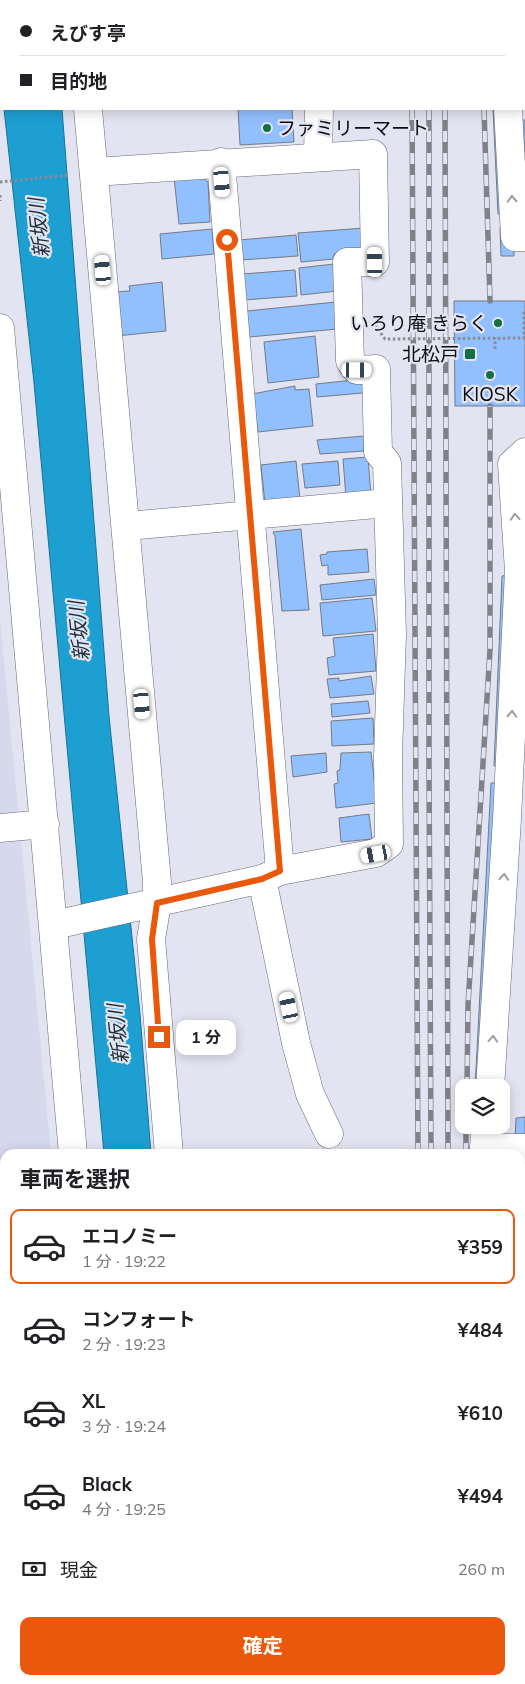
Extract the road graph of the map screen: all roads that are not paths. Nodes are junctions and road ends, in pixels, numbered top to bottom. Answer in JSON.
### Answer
{"nodes":[{"id":1,"x":88,"y":110,"type":"edge"},
{"id":2,"x":319,"y":110,"type":"edge"},
{"id":3,"x":508,"y":110,"type":"edge"},
{"id":4,"x":318,"y":156,"type":"junction"},
{"id":5,"x":221,"y":162,"type":"junction"},
{"id":6,"x":86,"y":173,"type":"junction"},
{"id":7,"x":525,"y":237,"type":"edge"},
{"id":8,"x":0,"y":328,"type":"edge"},
{"id":9,"x":525,"y":452,"type":"edge"},
{"id":10,"x":388,"y":503,"type":"junction"},
{"id":11,"x":250,"y":514,"type":"junction"},
{"id":12,"x":127,"y":526,"type":"junction"},
{"id":13,"x":516,"y":817,"type":"edge"},
{"id":14,"x":45,"y":824,"type":"junction"},
{"id":15,"x":0,"y":828,"type":"edge"},
{"id":16,"x":271,"y":875,"type":"junction"},
{"id":17,"x":157,"y":903,"type":"junction"},
{"id":18,"x":54,"y":925,"type":"junction"},
{"id":19,"x":491,"y":1079,"type":"edge"},
{"id":20,"x":329,"y":1134,"type":"dead end"},
{"id":21,"x":484,"y":1142,"type":"edge"},
{"id":22,"x":525,"y":1148,"type":"edge"},
{"id":23,"x":73,"y":1149,"type":"edge"},
{"id":24,"x":169,"y":1149,"type":"edge"}],
"edges":[{"from":1,"to":6,"type":"street"},
{"from":2,"to":4,"type":"street"},
{"from":7,"to":3,"type":"street","one_way":true},
{"from":4,"to":5,"type":"street"},
{"from":4,"to":10,"type":"street"},
{"from":5,"to":6,"type":"street"},
{"from":5,"to":11,"type":"street"},
{"from":6,"to":12,"type":"street"},
{"from":8,"to":14,"type":"street"},
{"from":13,"to":9,"type":"street","one_way":true},
{"from":10,"to":11,"type":"street"},
{"from":10,"to":16,"type":"street"},
{"from":11,"to":12,"type":"street"},
{"from":11,"to":16,"type":"street"},
{"from":12,"to":17,"type":"street"},
{"from":19,"to":13,"type":"street","one_way":true},
{"from":14,"to":15,"type":"street"},
{"from":14,"to":18,"type":"street"},
{"from":16,"to":17,"type":"street"},
{"from":16,"to":20,"type":"street"},
{"from":17,"to":18,"type":"street"},
{"from":17,"to":24,"type":"street"},
{"from":18,"to":23,"type":"street"},
{"from":21,"to":22,"type":"street"}]}
